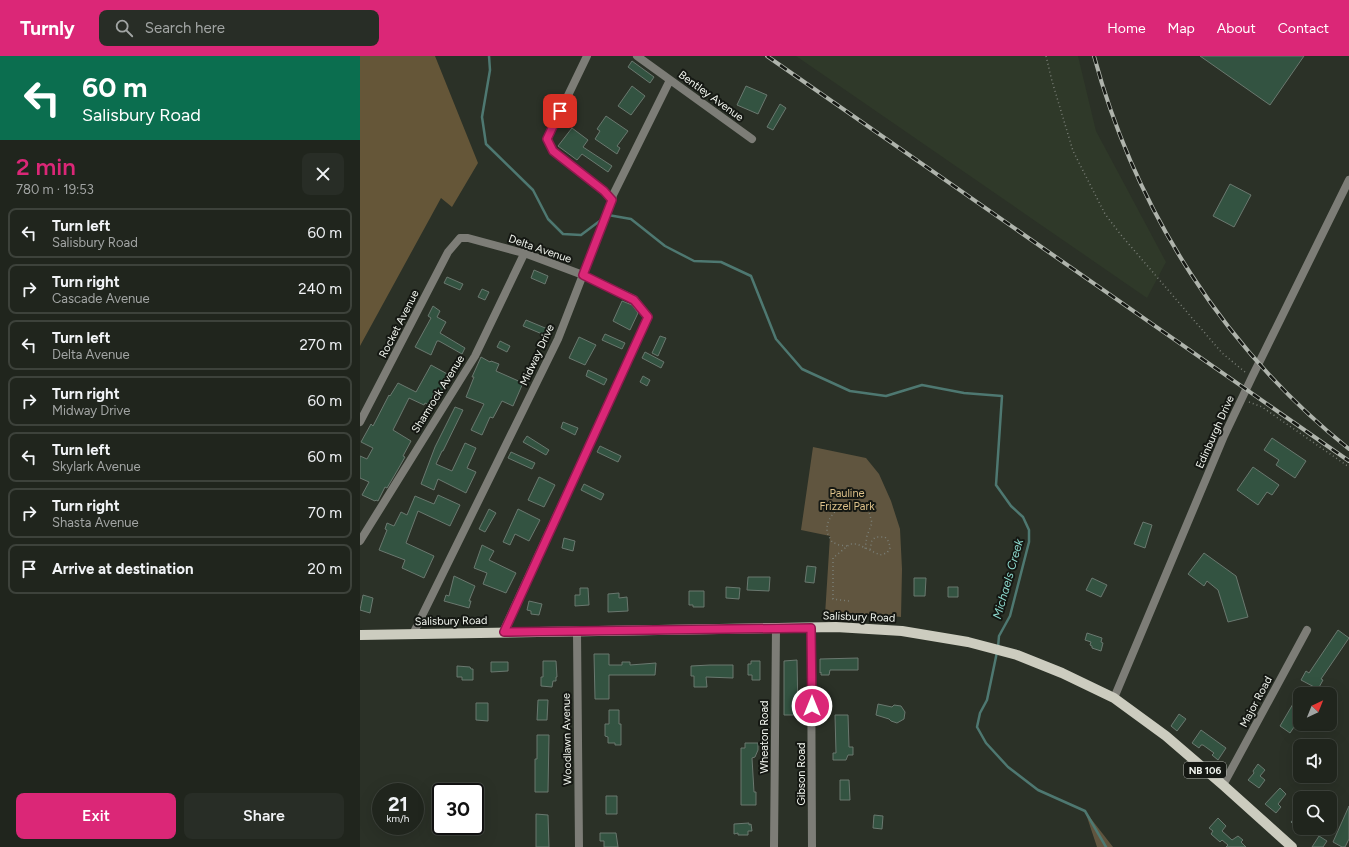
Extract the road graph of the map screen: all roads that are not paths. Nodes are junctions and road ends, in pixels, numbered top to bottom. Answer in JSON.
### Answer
{"nodes":[{"id":1,"x":587,"y":56,"type":"edge"},
{"id":2,"x":637,"y":56,"type":"edge"},
{"id":3,"x":670,"y":80,"type":"junction"},
{"id":4,"x":752,"y":139,"type":"dead end"},
{"id":5,"x":1349,"y":180,"type":"edge"},
{"id":6,"x":612,"y":200,"type":"junction"},
{"id":7,"x":460,"y":238,"type":"joint"},
{"id":8,"x":524,"y":254,"type":"junction"},
{"id":9,"x":583,"y":275,"type":"junction"},
{"id":10,"x":360,"y":422,"type":"edge"},
{"id":11,"x":360,"y":541,"type":"edge"},
{"id":12,"x":776,"y":628,"type":"junction"},
{"id":13,"x":811,"y":628,"type":"junction"},
{"id":14,"x":1307,"y":630,"type":"dead end"},
{"id":15,"x":504,"y":632,"type":"junction"},
{"id":16,"x":577,"y":632,"type":"junction"},
{"id":17,"x":413,"y":634,"type":"junction"},
{"id":18,"x":360,"y":635,"type":"edge"},
{"id":19,"x":1114,"y":698,"type":"junction"},
{"id":20,"x":1223,"y":785,"type":"junction"},
{"id":21,"x":579,"y":847,"type":"edge"},
{"id":22,"x":774,"y":847,"type":"edge"},
{"id":23,"x":812,"y":847,"type":"edge"},
{"id":24,"x":1292,"y":847,"type":"edge"}],
"edges":[{"from":1,"to":6,"type":"street"},
{"from":2,"to":3,"type":"street","name":"Bentley Avenue"},
{"from":3,"to":4,"type":"street","name":"Bentley Avenue"},
{"from":3,"to":6,"type":"street","name":"Midway Drive"},
{"from":5,"to":19,"type":"street","name":"Edinburgh Drive"},
{"from":6,"to":9,"type":"street","name":"Midway Drive"},
{"from":7,"to":8,"type":"street","name":"Delta Avenue"},
{"from":7,"to":10,"type":"street","name":"Rocket Avenue"},
{"from":8,"to":9,"type":"street","name":"Delta Avenue"},
{"from":8,"to":11,"type":"street","name":"Shamrock Avenue"},
{"from":9,"to":15,"type":"street","name":"Delta Avenue"},
{"from":9,"to":17,"type":"street","name":"Midway Drive"},
{"from":12,"to":13,"type":"main road","name":"Salisbury Road","number":"NB 106"},
{"from":12,"to":16,"type":"main road","name":"Salisbury Road","number":"NB 106"},
{"from":12,"to":22,"type":"street","name":"Wheaton Road"},
{"from":13,"to":19,"type":"main road","name":"Salisbury Road","number":"NB 106"},
{"from":13,"to":23,"type":"street","name":"Gibson Road"},
{"from":14,"to":20,"type":"street","name":"Major Road"},
{"from":15,"to":16,"type":"main road","name":"Salisbury Road","number":"NB 106"},
{"from":15,"to":17,"type":"main road","name":"Salisbury Road","number":"NB 106"},
{"from":16,"to":21,"type":"street","name":"Woodlawn Avenue"},
{"from":17,"to":18,"type":"main road","name":"Salisbury Road","number":"NB 106"},
{"from":19,"to":20,"type":"main road","name":"Salisbury Road","number":"NB 106"},
{"from":20,"to":24,"type":"main road","name":"Salisbury Road","number":"NB 106"}]}
